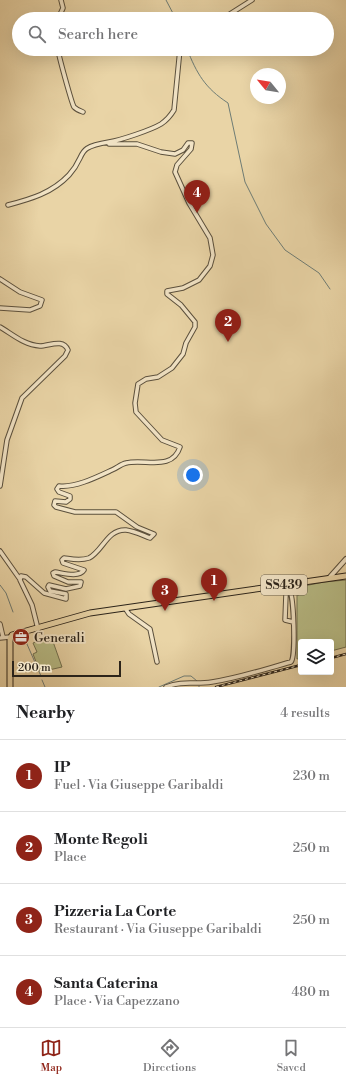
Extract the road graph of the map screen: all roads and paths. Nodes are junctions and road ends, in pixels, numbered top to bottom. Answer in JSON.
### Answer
{"nodes":[{"id":1,"x":61,"y":0,"type":"edge"},
{"id":2,"x":252,"y":0,"type":"edge"},
{"id":3,"x":61,"y":12,"type":"edge"},
{"id":4,"x":233,"y":12,"type":"edge"},
{"id":5,"x":59,"y":56,"type":"edge"},
{"id":6,"x":179,"y":56,"type":"edge"},
{"id":7,"x":83,"y":112,"type":"dead end"},
{"id":8,"x":109,"y":142,"type":"junction"},
{"id":9,"x":8,"y":205,"type":"dead end"},
{"id":10,"x":0,"y":279,"type":"edge"},
{"id":11,"x":0,"y":308,"type":"edge"},
{"id":12,"x":0,"y":327,"type":"edge"},
{"id":13,"x":0,"y":486,"type":"edge"},
{"id":14,"x":0,"y":551,"type":"edge"},
{"id":15,"x":346,"y":559,"type":"edge"},
{"id":16,"x":346,"y":576,"type":"edge"},
{"id":17,"x":19,"y":578,"type":"junction"},
{"id":18,"x":329,"y":578,"type":"junction"},
{"id":19,"x":290,"y":586,"type":"junction"},
{"id":20,"x":125,"y":608,"type":"junction"},
{"id":21,"x":293,"y":622,"type":"junction"},
{"id":22,"x":0,"y":624,"type":"edge"},
{"id":23,"x":38,"y":629,"type":"junction"},
{"id":24,"x":10,"y":637,"type":"junction"},
{"id":25,"x":2,"y":638,"type":"edge"},
{"id":26,"x":157,"y":662,"type":"dead end"},
{"id":27,"x":10,"y":687,"type":"edge"},
{"id":28,"x":166,"y":687,"type":"edge"}],
"edges":[{"from":1,"to":3,"type":"street"},
{"from":2,"to":4,"type":"street"},
{"from":5,"to":7,"type":"street"},
{"from":6,"to":8,"type":"street"},
{"from":8,"to":9,"type":"street"},
{"from":8,"to":17,"type":"street"},
{"from":10,"to":11,"type":"street"},
{"from":12,"to":13,"type":"street"},
{"from":14,"to":17,"type":"street"},
{"from":15,"to":18,"type":"street"},
{"from":16,"to":18,"type":"main road","number":"SS439"},
{"from":17,"to":23,"type":"street"},
{"from":18,"to":19,"type":"main road","number":"SS439"},
{"from":19,"to":20,"type":"main road","number":"SS439"},
{"from":19,"to":21,"type":"street"},
{"from":19,"to":21,"type":"street"},
{"from":20,"to":23,"type":"main road","number":"SS439"},
{"from":20,"to":26,"type":"street"},
{"from":21,"to":28,"type":"street"},
{"from":22,"to":25,"type":"street"},
{"from":23,"to":24,"type":"main road","number":"SS439"},
{"from":24,"to":25,"type":"street"},
{"from":24,"to":27,"type":"main road"}]}
